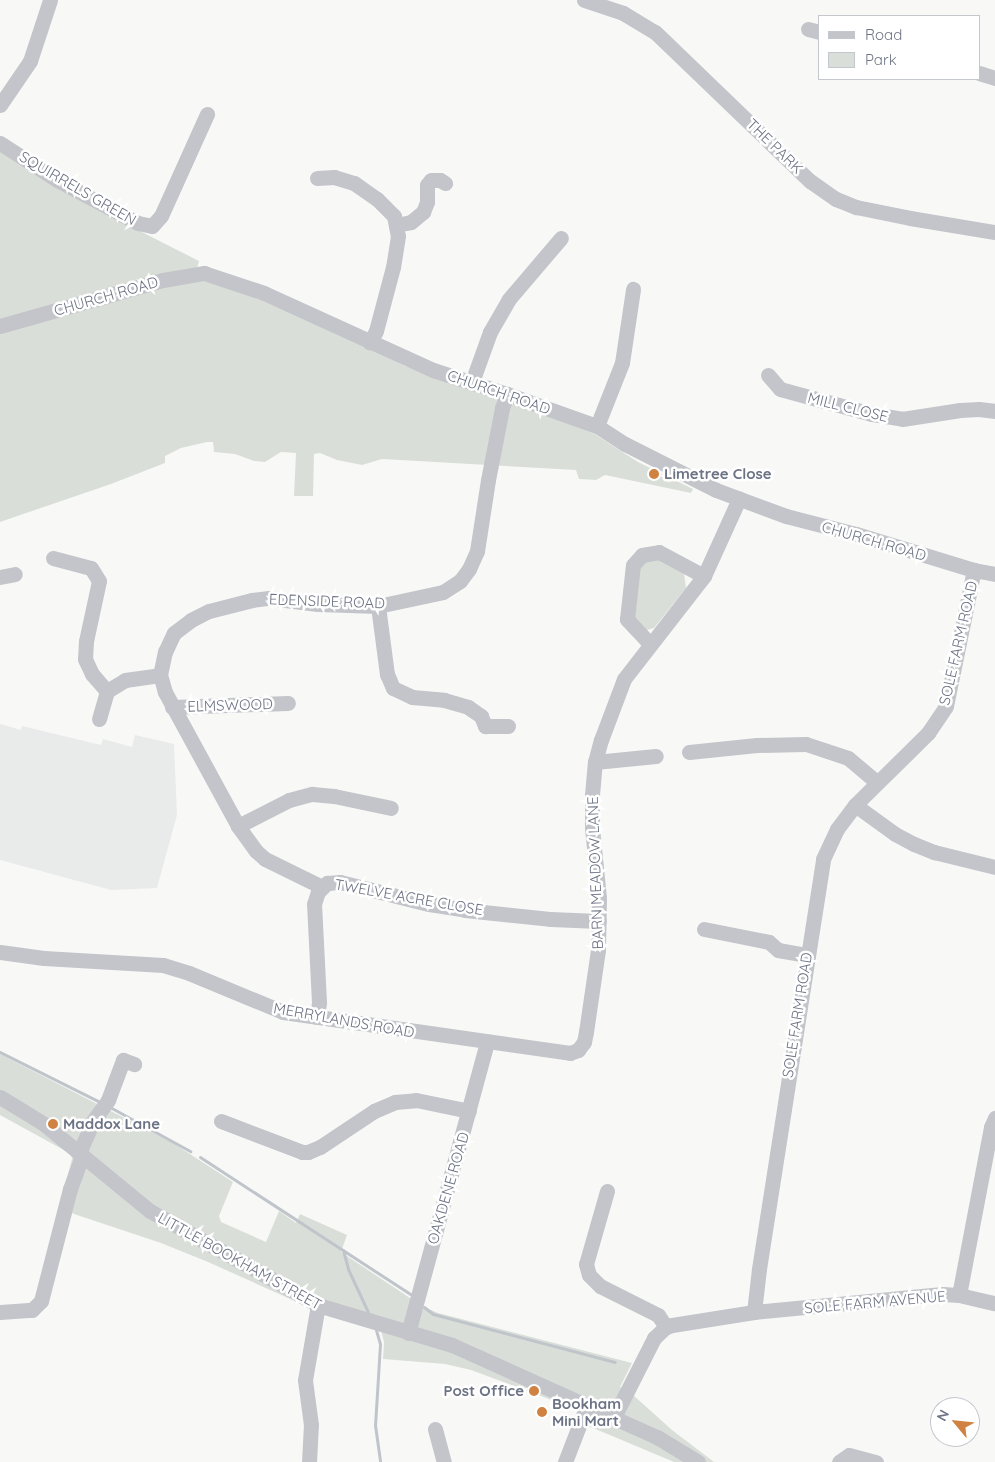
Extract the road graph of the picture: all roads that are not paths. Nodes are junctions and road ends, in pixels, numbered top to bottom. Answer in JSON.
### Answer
{"nodes":[{"id":1,"x":50,"y":0,"type":"edge"},
{"id":2,"x":584,"y":0,"type":"edge"},
{"id":3,"x":980,"y":73,"type":"edge"},
{"id":4,"x":995,"y":78,"type":"edge"},
{"id":5,"x":0,"y":105,"type":"edge"},
{"id":6,"x":207,"y":114,"type":"dead end"},
{"id":7,"x":0,"y":142,"type":"edge"},
{"id":8,"x":317,"y":178,"type":"dead end"},
{"id":9,"x":445,"y":183,"type":"dead end"},
{"id":10,"x":396,"y":225,"type":"junction"},
{"id":11,"x":995,"y":232,"type":"edge"},
{"id":12,"x":562,"y":238,"type":"dead end"},
{"id":13,"x":633,"y":288,"type":"dead end"},
{"id":14,"x":0,"y":326,"type":"edge"},
{"id":15,"x":370,"y":342,"type":"junction"},
{"id":16,"x":768,"y":374,"type":"dead end"},
{"id":17,"x":472,"y":382,"type":"junction"},
{"id":18,"x":507,"y":394,"type":"junction"},
{"id":19,"x":995,"y":412,"type":"edge"},
{"id":20,"x":597,"y":426,"type":"junction"},
{"id":21,"x":740,"y":499,"type":"junction"},
{"id":22,"x":53,"y":558,"type":"dead end"},
{"id":23,"x":974,"y":570,"type":"junction"},
{"id":24,"x":995,"y":574,"type":"edge"},
{"id":25,"x":704,"y":576,"type":"junction"},
{"id":26,"x":378,"y":606,"type":"junction"},
{"id":27,"x":650,"y":644,"type":"junction"},
{"id":28,"x":160,"y":675,"type":"junction"},
{"id":29,"x":107,"y":691,"type":"junction"},
{"id":30,"x":288,"y":703,"type":"dead end"},
{"id":31,"x":172,"y":707,"type":"junction"},
{"id":32,"x":99,"y":719,"type":"dead end"},
{"id":33,"x":508,"y":726,"type":"dead end"},
{"id":34,"x":688,"y":752,"type":"dead end"},
{"id":35,"x":656,"y":756,"type":"dead end"},
{"id":36,"x":595,"y":762,"type":"junction"},
{"id":37,"x":877,"y":782,"type":"junction"},
{"id":38,"x":855,"y":805,"type":"junction"},
{"id":39,"x":391,"y":808,"type":"dead end"},
{"id":40,"x":238,"y":826,"type":"junction"},
{"id":41,"x":995,"y":868,"type":"edge"},
{"id":42,"x":322,"y":887,"type":"junction"},
{"id":43,"x":599,"y":921,"type":"junction"},
{"id":44,"x":704,"y":928,"type":"dead end"},
{"id":45,"x":0,"y":952,"type":"edge"},
{"id":46,"x":806,"y":955,"type":"junction"},
{"id":47,"x":317,"y":1017,"type":"junction"},
{"id":48,"x":487,"y":1042,"type":"junction"},
{"id":49,"x":134,"y":1064,"type":"dead end"},
{"id":50,"x":0,"y":1098,"type":"edge"},
{"id":51,"x":469,"y":1111,"type":"junction"},
{"id":52,"x":995,"y":1118,"type":"edge"},
{"id":53,"x":221,"y":1121,"type":"dead end"},
{"id":54,"x":80,"y":1154,"type":"junction"},
{"id":55,"x":607,"y":1191,"type":"dead end"},
{"id":56,"x":959,"y":1296,"type":"junction"},
{"id":57,"x":995,"y":1303,"type":"edge"},
{"id":58,"x":318,"y":1305,"type":"junction"},
{"id":59,"x":0,"y":1312,"type":"edge"},
{"id":60,"x":754,"y":1312,"type":"junction"},
{"id":61,"x":666,"y":1327,"type":"junction"},
{"id":62,"x":408,"y":1333,"type":"junction"},
{"id":63,"x":587,"y":1405,"type":"junction"},
{"id":64,"x":614,"y":1417,"type":"junction"},
{"id":65,"x":435,"y":1429,"type":"dead end"},
{"id":66,"x":309,"y":1462,"type":"edge"},
{"id":67,"x":444,"y":1462,"type":"edge"},
{"id":68,"x":565,"y":1462,"type":"edge"},
{"id":69,"x":698,"y":1462,"type":"edge"},
{"id":70,"x":839,"y":1462,"type":"edge"},
{"id":71,"x":876,"y":1462,"type":"edge"}],
"edges":[{"from":1,"to":5,"type":"street"},
{"from":2,"to":11,"type":"street","name":"THE PARK"},
{"from":3,"to":4,"type":"street"},
{"from":6,"to":7,"type":"street","name":"SQUIRRELS GREEN"},
{"from":8,"to":10,"type":"street"},
{"from":9,"to":10,"type":"street"},
{"from":10,"to":15,"type":"street"},
{"from":12,"to":17,"type":"street"},
{"from":13,"to":20,"type":"street"},
{"from":14,"to":15,"type":"street","name":"CHURCH ROAD"},
{"from":15,"to":17,"type":"street","name":"CHURCH ROAD"},
{"from":16,"to":19,"type":"street","name":"MILL CLOSE"},
{"from":17,"to":18,"type":"street","name":"CHURCH ROAD"},
{"from":18,"to":20,"type":"street","name":"CHURCH ROAD"},
{"from":18,"to":26,"type":"street","name":"EDENSIDE ROAD"},
{"from":20,"to":21,"type":"street","name":"CHURCH ROAD"},
{"from":21,"to":23,"type":"street","name":"CHURCH ROAD"},
{"from":21,"to":25,"type":"street","name":"BARN MEADOW LANE"},
{"from":22,"to":29,"type":"street"},
{"from":23,"to":24,"type":"street","name":"CHURCH ROAD"},
{"from":23,"to":37,"type":"street","name":"SOLE FARM ROAD"},
{"from":25,"to":27,"type":"street","name":"BARN MEADOW LANE"},
{"from":25,"to":27,"type":"street"},
{"from":26,"to":28,"type":"street","name":"EDENSIDE ROAD"},
{"from":26,"to":33,"type":"street"},
{"from":27,"to":36,"type":"street","name":"BARN MEADOW LANE"},
{"from":28,"to":29,"type":"street"},
{"from":28,"to":31,"type":"street"},
{"from":29,"to":32,"type":"street"},
{"from":30,"to":31,"type":"street","name":"ELMSWOOD"},
{"from":31,"to":40,"type":"street"},
{"from":34,"to":37,"type":"street"},
{"from":35,"to":36,"type":"street"},
{"from":36,"to":43,"type":"street","name":"BARN MEADOW LANE"},
{"from":37,"to":38,"type":"street","name":"SOLE FARM ROAD"},
{"from":38,"to":41,"type":"street"},
{"from":38,"to":46,"type":"street","name":"SOLE FARM ROAD"},
{"from":39,"to":40,"type":"street"},
{"from":40,"to":42,"type":"street"},
{"from":42,"to":43,"type":"street","name":"TWELVE ACRE CLOSE"},
{"from":42,"to":47,"type":"street","name":"TWELVE ACRE CLOSE"},
{"from":43,"to":48,"type":"street","name":"BARN MEADOW LANE"},
{"from":44,"to":46,"type":"street"},
{"from":45,"to":47,"type":"street","name":"MERRYLANDS ROAD"},
{"from":46,"to":60,"type":"street","name":"SOLE FARM ROAD"},
{"from":47,"to":48,"type":"street","name":"MERRYLANDS ROAD"},
{"from":48,"to":51,"type":"street","name":"OAKDENE ROAD"},
{"from":49,"to":54,"type":"street"},
{"from":50,"to":54,"type":"street","name":"LITTLE BOOKHAM STREET"},
{"from":51,"to":53,"type":"street"},
{"from":51,"to":62,"type":"street","name":"OAKDENE ROAD"},
{"from":52,"to":56,"type":"street"},
{"from":54,"to":58,"type":"street","name":"LITTLE BOOKHAM STREET"},
{"from":54,"to":59,"type":"street"},
{"from":55,"to":61,"type":"street"},
{"from":56,"to":57,"type":"street","name":"SOLE FARM AVENUE"},
{"from":56,"to":60,"type":"street","name":"SOLE FARM AVENUE"},
{"from":58,"to":62,"type":"street","name":"LITTLE BOOKHAM STREET"},
{"from":58,"to":66,"type":"street"},
{"from":60,"to":61,"type":"street"},
{"from":61,"to":64,"type":"street"},
{"from":62,"to":63,"type":"street","name":"LITTLE BOOKHAM STREET"},
{"from":63,"to":64,"type":"street","name":"LITTLE BOOKHAM STREET"},
{"from":63,"to":68,"type":"street"},
{"from":64,"to":69,"type":"street","name":"LITTLE BOOKHAM STREET"},
{"from":65,"to":67,"type":"street"},
{"from":70,"to":71,"type":"street"}]}
